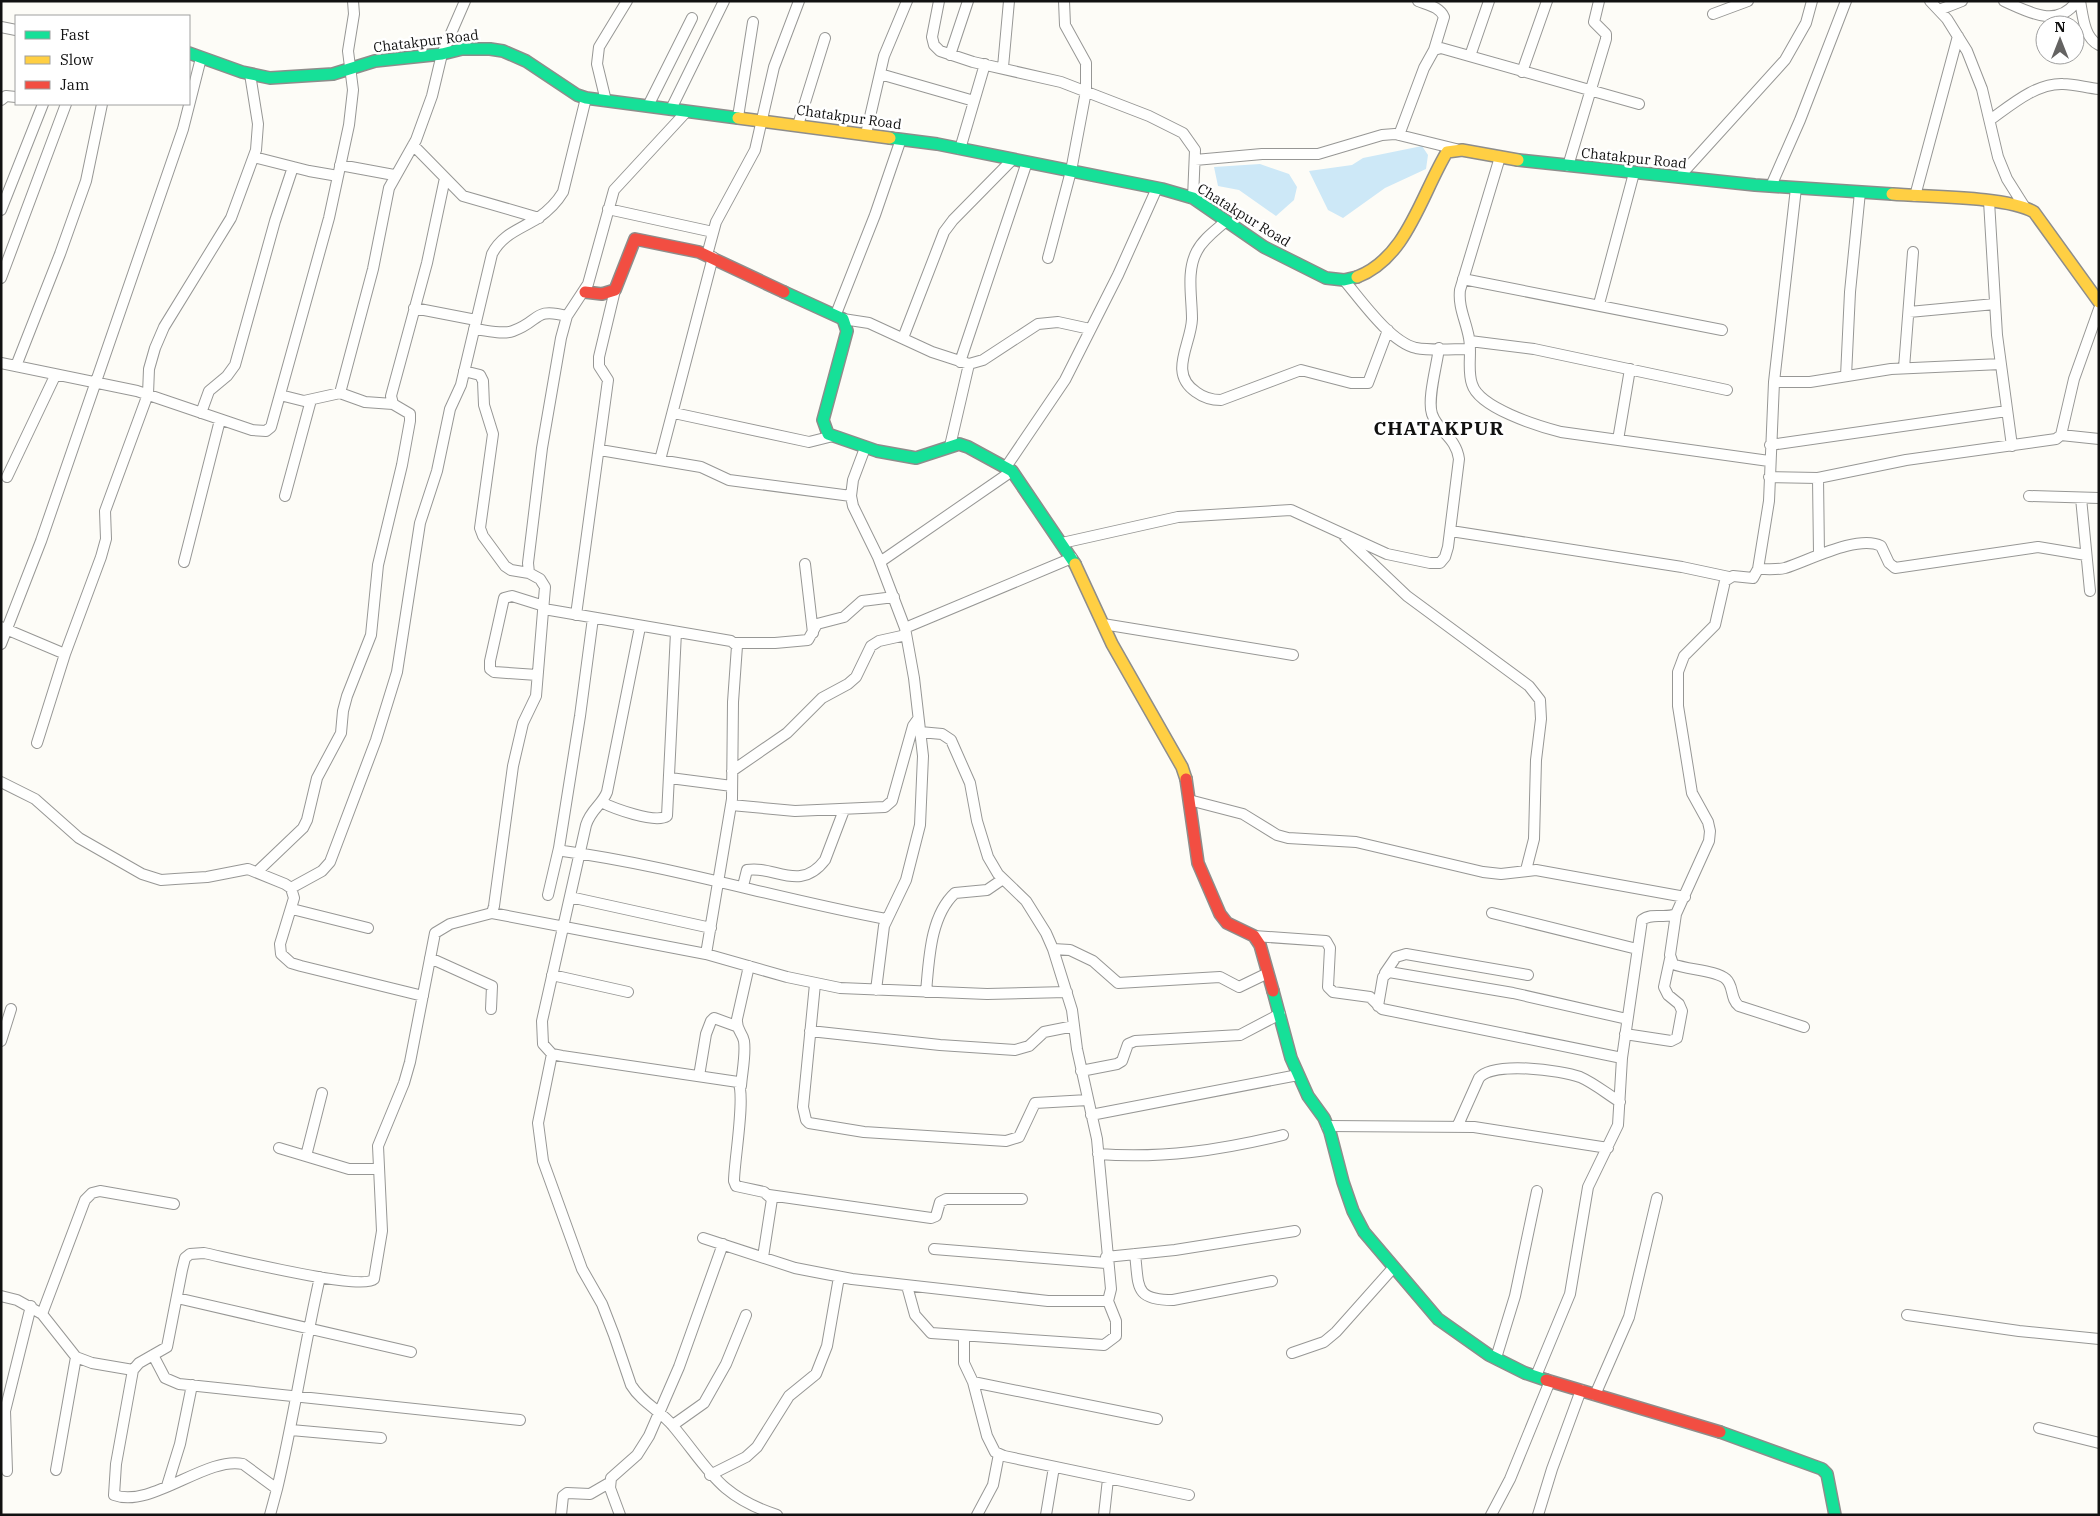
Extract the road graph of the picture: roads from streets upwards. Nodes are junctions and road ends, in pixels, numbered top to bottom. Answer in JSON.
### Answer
{"nodes":[{"id":1,"x":353,"y":1,"type":"edge"},
{"id":2,"x":466,"y":1,"type":"edge"},
{"id":3,"x":628,"y":1,"type":"edge"},
{"id":4,"x":724,"y":1,"type":"edge"},
{"id":5,"x":799,"y":1,"type":"edge"},
{"id":6,"x":907,"y":1,"type":"edge"},
{"id":7,"x":940,"y":1,"type":"edge"},
{"id":8,"x":968,"y":1,"type":"edge"},
{"id":9,"x":1009,"y":1,"type":"edge"},
{"id":10,"x":1064,"y":1,"type":"edge"},
{"id":11,"x":1489,"y":1,"type":"edge"},
{"id":12,"x":1547,"y":1,"type":"edge"},
{"id":13,"x":1599,"y":1,"type":"edge"},
{"id":14,"x":1748,"y":1,"type":"edge"},
{"id":15,"x":1812,"y":1,"type":"edge"},
{"id":16,"x":1846,"y":1,"type":"edge"},
{"id":17,"x":1930,"y":1,"type":"edge"},
{"id":18,"x":1962,"y":1,"type":"edge"},
{"id":19,"x":2004,"y":1,"type":"edge"},
{"id":20,"x":2078,"y":1,"type":"edge"},
{"id":21,"x":1422,"y":2,"type":"edge"},
{"id":22,"x":1939,"y":10,"type":"junction"},
{"id":23,"x":1713,"y":14,"type":"dead end"},
{"id":24,"x":692,"y":18,"type":"dead end"},
{"id":25,"x":753,"y":22,"type":"dead end"},
{"id":26,"x":1,"y":27,"type":"edge"},
{"id":27,"x":15,"y":30,"type":"edge"},
{"id":28,"x":1958,"y":36,"type":"junction"},
{"id":29,"x":825,"y":38,"type":"dead end"},
{"id":30,"x":2099,"y":45,"type":"edge"},
{"id":31,"x":1434,"y":50,"type":"junction"},
{"id":32,"x":190,"y":53,"type":"edge"},
{"id":33,"x":442,"y":54,"type":"junction"},
{"id":34,"x":950,"y":55,"type":"junction"},
{"id":35,"x":1470,"y":56,"type":"junction"},
{"id":36,"x":201,"y":58,"type":"junction"},
{"id":37,"x":984,"y":64,"type":"junction"},
{"id":38,"x":1003,"y":67,"type":"junction"},
{"id":39,"x":351,"y":68,"type":"junction"},
{"id":40,"x":1522,"y":72,"type":"junction"},
{"id":41,"x":250,"y":74,"type":"junction"},
{"id":42,"x":880,"y":74,"type":"junction"},
{"id":43,"x":2099,"y":89,"type":"edge"},
{"id":44,"x":1086,"y":91,"type":"junction"},
{"id":45,"x":1591,"y":91,"type":"junction"},
{"id":46,"x":15,"y":97,"type":"edge"},
{"id":47,"x":586,"y":98,"type":"junction"},
{"id":48,"x":1,"y":100,"type":"edge"},
{"id":49,"x":190,"y":101,"type":"edge"},
{"id":50,"x":606,"y":101,"type":"junction"},
{"id":51,"x":974,"y":101,"type":"junction"},
{"id":52,"x":1639,"y":104,"type":"dead end"},
{"id":53,"x":41,"y":105,"type":"edge"},
{"id":54,"x":66,"y":105,"type":"edge"},
{"id":55,"x":102,"y":105,"type":"edge"},
{"id":56,"x":189,"y":105,"type":"edge"},
{"id":57,"x":648,"y":106,"type":"junction"},
{"id":58,"x":671,"y":109,"type":"junction"},
{"id":59,"x":687,"y":111,"type":"junction"},
{"id":60,"x":738,"y":117,"type":"junction"},
{"id":61,"x":760,"y":120,"type":"junction"},
{"id":62,"x":1990,"y":120,"type":"junction"},
{"id":63,"x":798,"y":125,"type":"junction"},
{"id":64,"x":866,"y":134,"type":"junction"},
{"id":65,"x":1399,"y":135,"type":"junction"},
{"id":66,"x":901,"y":139,"type":"junction"},
{"id":67,"x":413,"y":145,"type":"junction"},
{"id":68,"x":960,"y":149,"type":"junction"},
{"id":69,"x":1462,"y":150,"type":"junction"},
{"id":70,"x":254,"y":157,"type":"junction"},
{"id":71,"x":1500,"y":157,"type":"junction"},
{"id":72,"x":1013,"y":159,"type":"junction"},
{"id":73,"x":1194,"y":160,"type":"junction"},
{"id":74,"x":1027,"y":162,"type":"junction"},
{"id":75,"x":340,"y":165,"type":"junction"},
{"id":76,"x":1568,"y":166,"type":"junction"},
{"id":77,"x":293,"y":167,"type":"junction"},
{"id":78,"x":1071,"y":171,"type":"junction"},
{"id":79,"x":1634,"y":173,"type":"junction"},
{"id":80,"x":394,"y":175,"type":"junction"},
{"id":81,"x":338,"y":176,"type":"junction"},
{"id":82,"x":445,"y":178,"type":"junction"},
{"id":83,"x":1679,"y":178,"type":"junction"},
{"id":84,"x":1771,"y":186,"type":"junction"},
{"id":85,"x":1157,"y":188,"type":"junction"},
{"id":86,"x":1796,"y":188,"type":"junction"},
{"id":87,"x":1860,"y":192,"type":"junction"},
{"id":88,"x":1915,"y":196,"type":"junction"},
{"id":89,"x":1193,"y":198,"type":"junction"},
{"id":90,"x":1989,"y":201,"type":"junction"},
{"id":91,"x":2024,"y":206,"type":"junction"},
{"id":92,"x":608,"y":209,"type":"junction"},
{"id":93,"x":1,"y":210,"type":"edge"},
{"id":94,"x":539,"y":218,"type":"junction"},
{"id":95,"x":1226,"y":221,"type":"junction"},
{"id":96,"x":713,"y":232,"type":"junction"},
{"id":97,"x":1913,"y":252,"type":"dead end"},
{"id":98,"x":710,"y":256,"type":"junction"},
{"id":99,"x":1048,"y":258,"type":"dead end"},
{"id":100,"x":1,"y":278,"type":"edge"},
{"id":101,"x":1463,"y":279,"type":"junction"},
{"id":102,"x":1344,"y":280,"type":"junction"},
{"id":103,"x":615,"y":290,"type":"junction"},
{"id":104,"x":585,"y":292,"type":"junction"},
{"id":105,"x":2099,"y":302,"type":"edge"},
{"id":106,"x":1599,"y":304,"type":"junction"},
{"id":107,"x":1995,"y":304,"type":"junction"},
{"id":108,"x":414,"y":308,"type":"junction"},
{"id":109,"x":2099,"y":309,"type":"edge"},
{"id":110,"x":1909,"y":312,"type":"junction"},
{"id":111,"x":567,"y":316,"type":"junction"},
{"id":112,"x":839,"y":316,"type":"junction"},
{"id":113,"x":475,"y":325,"type":"junction"},
{"id":114,"x":1090,"y":329,"type":"junction"},
{"id":115,"x":1388,"y":330,"type":"junction"},
{"id":116,"x":1722,"y":330,"type":"dead end"},
{"id":117,"x":903,"y":338,"type":"junction"},
{"id":118,"x":1470,"y":345,"type":"junction"},
{"id":119,"x":1439,"y":348,"type":"junction"},
{"id":120,"x":1,"y":363,"type":"edge"},
{"id":121,"x":965,"y":363,"type":"junction"},
{"id":122,"x":2001,"y":364,"type":"junction"},
{"id":123,"x":16,"y":366,"type":"junction"},
{"id":124,"x":1904,"y":368,"type":"junction"},
{"id":125,"x":1630,"y":369,"type":"junction"},
{"id":126,"x":464,"y":371,"type":"junction"},
{"id":127,"x":55,"y":376,"type":"junction"},
{"id":128,"x":1846,"y":376,"type":"junction"},
{"id":129,"x":1774,"y":382,"type":"junction"},
{"id":130,"x":94,"y":383,"type":"junction"},
{"id":131,"x":1727,"y":390,"type":"dead end"},
{"id":132,"x":340,"y":393,"type":"junction"},
{"id":133,"x":148,"y":394,"type":"junction"},
{"id":134,"x":280,"y":395,"type":"junction"},
{"id":135,"x":311,"y":400,"type":"junction"},
{"id":136,"x":392,"y":404,"type":"junction"},
{"id":137,"x":2007,"y":411,"type":"junction"},
{"id":138,"x":674,"y":412,"type":"junction"},
{"id":139,"x":201,"y":413,"type":"junction"},
{"id":140,"x":220,"y":420,"type":"junction"},
{"id":141,"x":2061,"y":435,"type":"junction"},
{"id":142,"x":834,"y":436,"type":"junction"},
{"id":143,"x":2099,"y":439,"type":"edge"},
{"id":144,"x":1618,"y":440,"type":"junction"},
{"id":145,"x":1770,"y":445,"type":"junction"},
{"id":146,"x":950,"y":446,"type":"junction"},
{"id":147,"x":2012,"y":446,"type":"junction"},
{"id":148,"x":865,"y":448,"type":"junction"},
{"id":149,"x":600,"y":450,"type":"junction"},
{"id":150,"x":660,"y":460,"type":"junction"},
{"id":151,"x":1769,"y":461,"type":"junction"},
{"id":152,"x":1009,"y":469,"type":"junction"},
{"id":153,"x":7,"y":477,"type":"dead end"},
{"id":154,"x":1769,"y":477,"type":"junction"},
{"id":155,"x":1818,"y":478,"type":"junction"},
{"id":156,"x":286,"y":496,"type":"dead end"},
{"id":157,"x":851,"y":496,"type":"junction"},
{"id":158,"x":2030,"y":496,"type":"dead end"},
{"id":159,"x":2081,"y":498,"type":"junction"},
{"id":160,"x":2099,"y":498,"type":"edge"},
{"id":161,"x":1337,"y":530,"type":"junction"},
{"id":162,"x":1450,"y":531,"type":"junction"},
{"id":163,"x":1062,"y":543,"type":"junction"},
{"id":164,"x":1819,"y":554,"type":"junction"},
{"id":165,"x":2086,"y":555,"type":"junction"},
{"id":166,"x":1072,"y":558,"type":"junction"},
{"id":167,"x":184,"y":562,"type":"dead end"},
{"id":168,"x":880,"y":562,"type":"junction"},
{"id":169,"x":805,"y":564,"type":"dead end"},
{"id":170,"x":1758,"y":569,"type":"junction"},
{"id":171,"x":529,"y":573,"type":"junction"},
{"id":172,"x":1729,"y":577,"type":"junction"},
{"id":173,"x":2090,"y":591,"type":"dead end"},
{"id":174,"x":894,"y":597,"type":"junction"},
{"id":175,"x":544,"y":608,"type":"junction"},
{"id":176,"x":576,"y":615,"type":"junction"},
{"id":177,"x":593,"y":618,"type":"junction"},
{"id":178,"x":1103,"y":624,"type":"junction"},
{"id":179,"x":640,"y":626,"type":"junction"},
{"id":180,"x":4,"y":629,"type":"edge"},
{"id":181,"x":906,"y":631,"type":"junction"},
{"id":182,"x":676,"y":632,"type":"junction"},
{"id":183,"x":813,"y":634,"type":"junction"},
{"id":184,"x":735,"y":643,"type":"junction"},
{"id":185,"x":1,"y":644,"type":"edge"},
{"id":186,"x":65,"y":654,"type":"junction"},
{"id":187,"x":1293,"y":655,"type":"dead end"},
{"id":188,"x":538,"y":675,"type":"junction"},
{"id":189,"x":918,"y":719,"type":"junction"},
{"id":190,"x":920,"y":732,"type":"junction"},
{"id":191,"x":37,"y":743,"type":"dead end"},
{"id":192,"x":732,"y":771,"type":"junction"},
{"id":193,"x":670,"y":778,"type":"junction"},
{"id":194,"x":1,"y":782,"type":"edge"},
{"id":195,"x":732,"y":786,"type":"junction"},
{"id":196,"x":1189,"y":800,"type":"junction"},
{"id":197,"x":601,"y":802,"type":"junction"},
{"id":198,"x":731,"y":805,"type":"junction"},
{"id":199,"x":844,"y":810,"type":"junction"},
{"id":200,"x":559,"y":848,"type":"junction"},
{"id":201,"x":580,"y":853,"type":"junction"},
{"id":202,"x":1526,"y":870,"type":"junction"},
{"id":203,"x":258,"y":871,"type":"junction"},
{"id":204,"x":1003,"y":880,"type":"junction"},
{"id":205,"x":719,"y":881,"type":"junction"},
{"id":206,"x":743,"y":886,"type":"junction"},
{"id":207,"x":291,"y":888,"type":"junction"},
{"id":208,"x":548,"y":895,"type":"dead end"},
{"id":209,"x":570,"y":897,"type":"junction"},
{"id":210,"x":1685,"y":897,"type":"junction"},
{"id":211,"x":292,"y":909,"type":"junction"},
{"id":212,"x":1492,"y":912,"type":"dead end"},
{"id":213,"x":492,"y":913,"type":"junction"},
{"id":214,"x":1676,"y":914,"type":"junction"},
{"id":215,"x":886,"y":919,"type":"junction"},
{"id":216,"x":564,"y":925,"type":"junction"},
{"id":217,"x":368,"y":928,"type":"dead end"},
{"id":218,"x":711,"y":928,"type":"junction"},
{"id":219,"x":1254,"y":936,"type":"junction"},
{"id":220,"x":1053,"y":949,"type":"junction"},
{"id":221,"x":1637,"y":949,"type":"junction"},
{"id":222,"x":706,"y":954,"type":"junction"},
{"id":223,"x":430,"y":958,"type":"junction"},
{"id":224,"x":1670,"y":959,"type":"junction"},
{"id":225,"x":749,"y":966,"type":"junction"},
{"id":226,"x":1268,"y":973,"type":"junction"},
{"id":227,"x":1385,"y":974,"type":"junction"},
{"id":228,"x":552,"y":975,"type":"junction"},
{"id":229,"x":1528,"y":975,"type":"dead end"},
{"id":230,"x":815,"y":984,"type":"junction"},
{"id":231,"x":876,"y":990,"type":"junction"},
{"id":232,"x":628,"y":992,"type":"dead end"},
{"id":233,"x":926,"y":992,"type":"junction"},
{"id":234,"x":1067,"y":992,"type":"junction"},
{"id":235,"x":423,"y":996,"type":"junction"},
{"id":236,"x":1378,"y":1006,"type":"junction"},
{"id":237,"x":12,"y":1009,"type":"dead end"},
{"id":238,"x":491,"y":1009,"type":"dead end"},
{"id":239,"x":1280,"y":1014,"type":"junction"},
{"id":240,"x":1627,"y":1019,"type":"junction"},
{"id":241,"x":736,"y":1026,"type":"junction"},
{"id":242,"x":1074,"y":1026,"type":"junction"},
{"id":243,"x":1804,"y":1027,"type":"dead end"},
{"id":244,"x":810,"y":1031,"type":"junction"},
{"id":245,"x":1625,"y":1034,"type":"junction"},
{"id":246,"x":1,"y":1041,"type":"edge"},
{"id":247,"x":552,"y":1054,"type":"junction"},
{"id":248,"x":1622,"y":1058,"type":"junction"},
{"id":249,"x":1081,"y":1071,"type":"junction"},
{"id":250,"x":1298,"y":1075,"type":"junction"},
{"id":251,"x":699,"y":1076,"type":"junction"},
{"id":252,"x":741,"y":1086,"type":"junction"},
{"id":253,"x":322,"y":1094,"type":"dead end"},
{"id":254,"x":1088,"y":1100,"type":"junction"},
{"id":255,"x":1620,"y":1102,"type":"junction"},
{"id":256,"x":1091,"y":1115,"type":"junction"},
{"id":257,"x":1458,"y":1125,"type":"junction"},
{"id":258,"x":1327,"y":1126,"type":"junction"},
{"id":259,"x":1283,"y":1135,"type":"dead end"},
{"id":260,"x":279,"y":1148,"type":"dead end"},
{"id":261,"x":1608,"y":1148,"type":"junction"},
{"id":262,"x":1098,"y":1154,"type":"junction"},
{"id":263,"x":306,"y":1156,"type":"junction"},
{"id":264,"x":378,"y":1169,"type":"junction"},
{"id":265,"x":1537,"y":1191,"type":"dead end"},
{"id":266,"x":769,"y":1195,"type":"junction"},
{"id":267,"x":1657,"y":1198,"type":"dead end"},
{"id":268,"x":1022,"y":1199,"type":"dead end"},
{"id":269,"x":174,"y":1204,"type":"dead end"},
{"id":270,"x":1295,"y":1232,"type":"dead end"},
{"id":271,"x":702,"y":1238,"type":"dead end"},
{"id":272,"x":723,"y":1244,"type":"junction"},
{"id":273,"x":934,"y":1249,"type":"dead end"},
{"id":274,"x":1135,"y":1254,"type":"junction"},
{"id":275,"x":763,"y":1257,"type":"junction"},
{"id":276,"x":1106,"y":1260,"type":"junction"},
{"id":277,"x":1393,"y":1268,"type":"junction"},
{"id":278,"x":320,"y":1277,"type":"junction"},
{"id":279,"x":838,"y":1277,"type":"junction"},
{"id":280,"x":1272,"y":1281,"type":"dead end"},
{"id":281,"x":907,"y":1286,"type":"junction"},
{"id":282,"x":1,"y":1296,"type":"edge"},
{"id":283,"x":177,"y":1298,"type":"junction"},
{"id":284,"x":1108,"y":1302,"type":"junction"},
{"id":285,"x":31,"y":1306,"type":"junction"},
{"id":286,"x":42,"y":1314,"type":"junction"},
{"id":287,"x":746,"y":1315,"type":"dead end"},
{"id":288,"x":1907,"y":1315,"type":"dead end"},
{"id":289,"x":308,"y":1329,"type":"junction"},
{"id":290,"x":964,"y":1336,"type":"junction"},
{"id":291,"x":2099,"y":1339,"type":"edge"},
{"id":292,"x":411,"y":1352,"type":"dead end"},
{"id":293,"x":1292,"y":1353,"type":"dead end"},
{"id":294,"x":153,"y":1355,"type":"junction"},
{"id":295,"x":76,"y":1356,"type":"junction"},
{"id":296,"x":1496,"y":1358,"type":"junction"},
{"id":297,"x":133,"y":1370,"type":"junction"},
{"id":298,"x":1536,"y":1376,"type":"junction"},
{"id":299,"x":1550,"y":1381,"type":"junction"},
{"id":300,"x":973,"y":1382,"type":"junction"},
{"id":301,"x":192,"y":1385,"type":"junction"},
{"id":302,"x":1581,"y":1390,"type":"junction"},
{"id":303,"x":297,"y":1395,"type":"junction"},
{"id":304,"x":1595,"y":1395,"type":"junction"},
{"id":305,"x":658,"y":1413,"type":"junction"},
{"id":306,"x":1157,"y":1419,"type":"dead end"},
{"id":307,"x":520,"y":1420,"type":"dead end"},
{"id":308,"x":673,"y":1425,"type":"junction"},
{"id":309,"x":2039,"y":1428,"type":"dead end"},
{"id":310,"x":291,"y":1430,"type":"junction"},
{"id":311,"x":381,"y":1438,"type":"dead end"},
{"id":312,"x":2099,"y":1443,"type":"edge"},
{"id":313,"x":998,"y":1454,"type":"junction"},
{"id":314,"x":1054,"y":1467,"type":"junction"},
{"id":315,"x":56,"y":1470,"type":"dead end"},
{"id":316,"x":7,"y":1471,"type":"dead end"},
{"id":317,"x":710,"y":1475,"type":"junction"},
{"id":318,"x":1108,"y":1479,"type":"junction"},
{"id":319,"x":609,"y":1483,"type":"junction"},
{"id":320,"x":168,"y":1486,"type":"junction"},
{"id":321,"x":277,"y":1489,"type":"junction"},
{"id":322,"x":1189,"y":1496,"type":"dead end"},
{"id":323,"x":270,"y":1515,"type":"edge"},
{"id":324,"x":561,"y":1515,"type":"edge"},
{"id":325,"x":620,"y":1515,"type":"edge"},
{"id":326,"x":777,"y":1515,"type":"edge"},
{"id":327,"x":977,"y":1515,"type":"edge"},
{"id":328,"x":1046,"y":1515,"type":"edge"},
{"id":329,"x":1104,"y":1515,"type":"edge"},
{"id":330,"x":1491,"y":1515,"type":"edge"},
{"id":331,"x":1538,"y":1515,"type":"edge"},
{"id":332,"x":1835,"y":1515,"type":"edge"}],
"edges":[{"from":1,"to":39,"type":"street"},
{"from":2,"to":33,"type":"street"},
{"from":3,"to":50,"type":"street"},
{"from":4,"to":58,"type":"street"},
{"from":5,"to":61,"type":"street"},
{"from":6,"to":42,"type":"street"},
{"from":7,"to":34,"type":"street"},
{"from":8,"to":34,"type":"street"},
{"from":9,"to":38,"type":"street"},
{"from":10,"to":44,"type":"street"},
{"from":11,"to":35,"type":"street"},
{"from":12,"to":40,"type":"street"},
{"from":13,"to":45,"type":"street"},
{"from":14,"to":23,"type":"street"},
{"from":15,"to":83,"type":"street"},
{"from":16,"to":84,"type":"street"},
{"from":17,"to":22,"type":"street"},
{"from":18,"to":22,"type":"street"},
{"from":19,"to":20,"type":"street"},
{"from":20,"to":30,"type":"street"},
{"from":21,"to":31,"type":"street"},
{"from":22,"to":28,"type":"street"},
{"from":24,"to":57,"type":"street"},
{"from":25,"to":60,"type":"street"},
{"from":26,"to":27,"type":"street"},
{"from":28,"to":62,"type":"street"},
{"from":28,"to":88,"type":"street"},
{"from":29,"to":63,"type":"street"},
{"from":31,"to":35,"type":"street"},
{"from":31,"to":65,"type":"street"},
{"from":32,"to":36,"type":"street","name":"Chatakpur Road"},
{"from":33,"to":39,"type":"street","name":"Chatakpur Road"},
{"from":33,"to":47,"type":"street","name":"Chatakpur Road"},
{"from":33,"to":67,"type":"street"},
{"from":34,"to":37,"type":"street"},
{"from":35,"to":40,"type":"street"},
{"from":36,"to":41,"type":"street","name":"Chatakpur Road"},
{"from":36,"to":49,"type":"street"},
{"from":37,"to":38,"type":"street"},
{"from":37,"to":51,"type":"street"},
{"from":38,"to":44,"type":"street"},
{"from":39,"to":41,"type":"street","name":"Chatakpur Road"},
{"from":39,"to":75,"type":"street"},
{"from":40,"to":45,"type":"street"},
{"from":41,"to":70,"type":"street"},
{"from":42,"to":51,"type":"street"},
{"from":42,"to":64,"type":"street"},
{"from":43,"to":62,"type":"street"},
{"from":44,"to":73,"type":"street"},
{"from":44,"to":78,"type":"street"},
{"from":45,"to":52,"type":"street"},
{"from":45,"to":76,"type":"street"},
{"from":46,"to":48,"type":"street"},
{"from":47,"to":50,"type":"street","name":"Chatakpur Road"},
{"from":47,"to":94,"type":"street"},
{"from":50,"to":57,"type":"street","name":"Chatakpur Road"},
{"from":51,"to":68,"type":"street"},
{"from":53,"to":93,"type":"street"},
{"from":54,"to":100,"type":"street"},
{"from":55,"to":123,"type":"street"},
{"from":56,"to":130,"type":"street"},
{"from":57,"to":58,"type":"street","name":"Chatakpur Road"},
{"from":58,"to":59,"type":"street","name":"Chatakpur Road"},
{"from":59,"to":60,"type":"street","name":"Chatakpur Road"},
{"from":59,"to":92,"type":"street"},
{"from":60,"to":61,"type":"street","name":"Chatakpur Road"},
{"from":61,"to":63,"type":"street","name":"Chatakpur Road"},
{"from":61,"to":96,"type":"street"},
{"from":62,"to":91,"type":"street"},
{"from":63,"to":64,"type":"street","name":"Chatakpur Road"},
{"from":64,"to":66,"type":"street","name":"Chatakpur Road"},
{"from":65,"to":69,"type":"street"},
{"from":65,"to":73,"type":"street"},
{"from":66,"to":68,"type":"street","name":"Chatakpur Road"},
{"from":66,"to":112,"type":"street"},
{"from":67,"to":80,"type":"street"},
{"from":67,"to":82,"type":"street"},
{"from":68,"to":72,"type":"street","name":"Chatakpur Road"},
{"from":69,"to":71,"type":"street","name":"Chatakpur Road"},
{"from":69,"to":102,"type":"street"},
{"from":70,"to":77,"type":"street"},
{"from":70,"to":133,"type":"street"},
{"from":71,"to":76,"type":"street","name":"Chatakpur Road"},
{"from":71,"to":101,"type":"street"},
{"from":72,"to":74,"type":"street","name":"Chatakpur Road"},
{"from":72,"to":117,"type":"street"},
{"from":73,"to":89,"type":"street"},
{"from":74,"to":78,"type":"street","name":"Chatakpur Road"},
{"from":74,"to":121,"type":"street"},
{"from":75,"to":80,"type":"street"},
{"from":75,"to":81,"type":"street"},
{"from":76,"to":79,"type":"street","name":"Chatakpur Road"},
{"from":77,"to":81,"type":"street"},
{"from":77,"to":139,"type":"street"},
{"from":78,"to":85,"type":"street","name":"Chatakpur Road"},
{"from":78,"to":99,"type":"street"},
{"from":79,"to":83,"type":"street","name":"Chatakpur Road"},
{"from":79,"to":106,"type":"street"},
{"from":80,"to":132,"type":"street"},
{"from":81,"to":134,"type":"street"},
{"from":82,"to":94,"type":"street"},
{"from":82,"to":108,"type":"street"},
{"from":83,"to":84,"type":"street","name":"Chatakpur Road"},
{"from":84,"to":86,"type":"street","name":"Chatakpur Road"},
{"from":85,"to":89,"type":"street","name":"Chatakpur Road"},
{"from":85,"to":114,"type":"street"},
{"from":86,"to":87,"type":"street","name":"Chatakpur Road"},
{"from":86,"to":129,"type":"street"},
{"from":87,"to":88,"type":"street","name":"Chatakpur Road"},
{"from":87,"to":128,"type":"street"},
{"from":88,"to":90,"type":"street","name":"Chatakpur Road"},
{"from":89,"to":95,"type":"street","name":"Chatakpur Road"},
{"from":90,"to":91,"type":"street","name":"Chatakpur Road"},
{"from":90,"to":107,"type":"street"},
{"from":91,"to":105,"type":"street"},
{"from":92,"to":96,"type":"street"},
{"from":92,"to":104,"type":"street"},
{"from":94,"to":113,"type":"street"},
{"from":95,"to":102,"type":"street","name":"Chatakpur Road"},
{"from":95,"to":115,"type":"street"},
{"from":96,"to":98,"type":"street"},
{"from":97,"to":110,"type":"street"},
{"from":98,"to":103,"type":"street"},
{"from":98,"to":112,"type":"street"},
{"from":98,"to":138,"type":"street"},
{"from":101,"to":106,"type":"street"},
{"from":101,"to":118,"type":"street"},
{"from":102,"to":115,"type":"street"},
{"from":103,"to":104,"type":"street"},
{"from":103,"to":149,"type":"street"},
{"from":104,"to":111,"type":"street"},
{"from":106,"to":116,"type":"street"},
{"from":107,"to":110,"type":"street"},
{"from":107,"to":122,"type":"street"},
{"from":108,"to":113,"type":"street"},
{"from":108,"to":136,"type":"street"},
{"from":109,"to":141,"type":"street"},
{"from":110,"to":124,"type":"street"},
{"from":111,"to":113,"type":"street"},
{"from":111,"to":171,"type":"street"},
{"from":112,"to":117,"type":"street"},
{"from":112,"to":142,"type":"street"},
{"from":113,"to":126,"type":"street"},
{"from":114,"to":121,"type":"street"},
{"from":114,"to":152,"type":"street"},
{"from":115,"to":119,"type":"street"},
{"from":117,"to":121,"type":"street"},
{"from":118,"to":119,"type":"street"},
{"from":118,"to":125,"type":"street"},
{"from":118,"to":144,"type":"street"},
{"from":119,"to":162,"type":"street"},
{"from":120,"to":123,"type":"street"},
{"from":121,"to":146,"type":"street"},
{"from":122,"to":124,"type":"street"},
{"from":122,"to":137,"type":"street"},
{"from":123,"to":127,"type":"street"},
{"from":124,"to":128,"type":"street"},
{"from":125,"to":131,"type":"street"},
{"from":125,"to":144,"type":"street"},
{"from":126,"to":171,"type":"street"},
{"from":126,"to":207,"type":"street"},
{"from":127,"to":130,"type":"street"},
{"from":127,"to":153,"type":"street"},
{"from":128,"to":129,"type":"street"},
{"from":129,"to":145,"type":"street"},
{"from":130,"to":133,"type":"street"},
{"from":130,"to":180,"type":"street"},
{"from":132,"to":135,"type":"street"},
{"from":132,"to":136,"type":"street"},
{"from":133,"to":139,"type":"street"},
{"from":133,"to":186,"type":"street"},
{"from":134,"to":135,"type":"street"},
{"from":134,"to":140,"type":"street"},
{"from":135,"to":156,"type":"street"},
{"from":136,"to":203,"type":"street"},
{"from":137,"to":145,"type":"street"},
{"from":137,"to":147,"type":"street"},
{"from":138,"to":142,"type":"street"},
{"from":138,"to":150,"type":"street"},
{"from":139,"to":140,"type":"street"},
{"from":140,"to":167,"type":"street"},
{"from":141,"to":143,"type":"street"},
{"from":141,"to":147,"type":"street"},
{"from":142,"to":148,"type":"street"},
{"from":144,"to":151,"type":"street"},
{"from":145,"to":151,"type":"street"},
{"from":146,"to":148,"type":"street"},
{"from":146,"to":152,"type":"street"},
{"from":147,"to":155,"type":"street"},
{"from":148,"to":157,"type":"street"},
{"from":149,"to":150,"type":"street"},
{"from":149,"to":176,"type":"street"},
{"from":150,"to":157,"type":"street"},
{"from":151,"to":154,"type":"street"},
{"from":152,"to":163,"type":"street"},
{"from":152,"to":168,"type":"street"},
{"from":154,"to":155,"type":"street"},
{"from":154,"to":170,"type":"street"},
{"from":155,"to":164,"type":"street"},
{"from":157,"to":168,"type":"street"},
{"from":158,"to":159,"type":"street"},
{"from":159,"to":160,"type":"street"},
{"from":159,"to":165,"type":"street"},
{"from":161,"to":162,"type":"street"},
{"from":161,"to":163,"type":"street"},
{"from":161,"to":202,"type":"street"},
{"from":162,"to":172,"type":"street"},
{"from":163,"to":166,"type":"street"},
{"from":164,"to":165,"type":"street"},
{"from":164,"to":170,"type":"street"},
{"from":165,"to":173,"type":"street"},
{"from":166,"to":178,"type":"street"},
{"from":166,"to":181,"type":"street"},
{"from":168,"to":174,"type":"street"},
{"from":169,"to":183,"type":"street"},
{"from":170,"to":172,"type":"street"},
{"from":171,"to":175,"type":"street"},
{"from":172,"to":210,"type":"street"},
{"from":174,"to":181,"type":"street"},
{"from":174,"to":183,"type":"street"},
{"from":175,"to":176,"type":"street"},
{"from":175,"to":188,"type":"street"},
{"from":175,"to":188,"type":"street"},
{"from":176,"to":177,"type":"street"},
{"from":177,"to":179,"type":"street"},
{"from":177,"to":200,"type":"street"},
{"from":178,"to":187,"type":"street"},
{"from":178,"to":196,"type":"street"},
{"from":179,"to":182,"type":"street"},
{"from":179,"to":197,"type":"street"},
{"from":180,"to":185,"type":"street"},
{"from":180,"to":186,"type":"street"},
{"from":181,"to":189,"type":"street"},
{"from":181,"to":192,"type":"street"},
{"from":182,"to":184,"type":"street"},
{"from":182,"to":193,"type":"street"},
{"from":183,"to":184,"type":"street"},
{"from":184,"to":192,"type":"street"},
{"from":186,"to":191,"type":"street"},
{"from":188,"to":213,"type":"street"},
{"from":189,"to":190,"type":"street"},
{"from":189,"to":199,"type":"street"},
{"from":190,"to":204,"type":"street"},
{"from":190,"to":215,"type":"street"},
{"from":192,"to":195,"type":"street"},
{"from":193,"to":195,"type":"street"},
{"from":193,"to":197,"type":"street"},
{"from":194,"to":203,"type":"street"},
{"from":195,"to":198,"type":"street"},
{"from":196,"to":202,"type":"street"},
{"from":196,"to":219,"type":"street"},
{"from":197,"to":201,"type":"street"},
{"from":198,"to":199,"type":"street"},
{"from":198,"to":205,"type":"street"},
{"from":199,"to":206,"type":"street"},
{"from":200,"to":201,"type":"street"},
{"from":200,"to":208,"type":"street"},
{"from":201,"to":205,"type":"street"},
{"from":201,"to":209,"type":"street"},
{"from":202,"to":210,"type":"street"},
{"from":203,"to":207,"type":"street"},
{"from":204,"to":220,"type":"street"},
{"from":204,"to":233,"type":"street"},
{"from":205,"to":206,"type":"street"},
{"from":205,"to":218,"type":"street"},
{"from":206,"to":215,"type":"street"},
{"from":207,"to":211,"type":"street"},
{"from":209,"to":216,"type":"street"},
{"from":209,"to":218,"type":"street"},
{"from":210,"to":214,"type":"street"},
{"from":211,"to":217,"type":"street"},
{"from":211,"to":235,"type":"street"},
{"from":212,"to":221,"type":"street"},
{"from":213,"to":216,"type":"street"},
{"from":213,"to":223,"type":"street"},
{"from":214,"to":221,"type":"street"},
{"from":214,"to":224,"type":"street"},
{"from":215,"to":231,"type":"street"},
{"from":216,"to":222,"type":"street"},
{"from":216,"to":228,"type":"street"},
{"from":218,"to":222,"type":"street"},
{"from":219,"to":226,"type":"street"},
{"from":219,"to":236,"type":"street"},
{"from":220,"to":226,"type":"street"},
{"from":220,"to":234,"type":"street"},
{"from":221,"to":240,"type":"street"},
{"from":222,"to":225,"type":"street"},
{"from":223,"to":235,"type":"street"},
{"from":223,"to":238,"type":"street"},
{"from":224,"to":243,"type":"street"},
{"from":224,"to":245,"type":"street"},
{"from":225,"to":230,"type":"street"},
{"from":225,"to":241,"type":"street"},
{"from":226,"to":239,"type":"street"},
{"from":227,"to":229,"type":"street"},
{"from":227,"to":236,"type":"street"},
{"from":227,"to":240,"type":"street"},
{"from":228,"to":232,"type":"street"},
{"from":228,"to":247,"type":"street"},
{"from":230,"to":231,"type":"street"},
{"from":230,"to":244,"type":"street"},
{"from":231,"to":233,"type":"street"},
{"from":233,"to":234,"type":"street"},
{"from":234,"to":242,"type":"street"},
{"from":235,"to":264,"type":"street"},
{"from":236,"to":248,"type":"street"},
{"from":237,"to":246,"type":"street"},
{"from":239,"to":249,"type":"street"},
{"from":239,"to":250,"type":"street"},
{"from":240,"to":245,"type":"street"},
{"from":241,"to":251,"type":"street"},
{"from":241,"to":252,"type":"street"},
{"from":242,"to":244,"type":"street"},
{"from":242,"to":249,"type":"street"},
{"from":244,"to":254,"type":"street"},
{"from":245,"to":248,"type":"street"},
{"from":247,"to":251,"type":"street"},
{"from":247,"to":305,"type":"street"},
{"from":248,"to":255,"type":"street"},
{"from":249,"to":254,"type":"street"},
{"from":250,"to":256,"type":"street"},
{"from":250,"to":258,"type":"street"},
{"from":251,"to":252,"type":"street"},
{"from":252,"to":266,"type":"street"},
{"from":253,"to":263,"type":"street"},
{"from":254,"to":256,"type":"street"},
{"from":255,"to":257,"type":"street"},
{"from":255,"to":261,"type":"street"},
{"from":256,"to":262,"type":"street"},
{"from":257,"to":258,"type":"street"},
{"from":257,"to":261,"type":"street"},
{"from":258,"to":277,"type":"street"},
{"from":259,"to":262,"type":"street"},
{"from":260,"to":263,"type":"street"},
{"from":261,"to":298,"type":"street"},
{"from":262,"to":276,"type":"street"},
{"from":263,"to":264,"type":"street"},
{"from":264,"to":278,"type":"street"},
{"from":265,"to":296,"type":"street"},
{"from":266,"to":268,"type":"street"},
{"from":266,"to":275,"type":"street"},
{"from":267,"to":304,"type":"street"},
{"from":269,"to":286,"type":"street"},
{"from":270,"to":274,"type":"street"},
{"from":271,"to":272,"type":"street"},
{"from":272,"to":275,"type":"street"},
{"from":272,"to":305,"type":"street"},
{"from":273,"to":276,"type":"street"},
{"from":274,"to":276,"type":"street"},
{"from":274,"to":280,"type":"street"},
{"from":275,"to":279,"type":"street"},
{"from":276,"to":284,"type":"street"},
{"from":277,"to":293,"type":"street"},
{"from":277,"to":296,"type":"street"},
{"from":278,"to":283,"type":"street"},
{"from":278,"to":289,"type":"street"},
{"from":279,"to":281,"type":"street"},
{"from":279,"to":317,"type":"street"},
{"from":281,"to":284,"type":"street"},
{"from":281,"to":290,"type":"street"},
{"from":282,"to":285,"type":"street"},
{"from":283,"to":289,"type":"street"},
{"from":283,"to":294,"type":"street"},
{"from":284,"to":290,"type":"street"},
{"from":285,"to":286,"type":"street"},
{"from":285,"to":316,"type":"street"},
{"from":286,"to":295,"type":"street"},
{"from":287,"to":308,"type":"street"},
{"from":288,"to":291,"type":"street"},
{"from":289,"to":292,"type":"street"},
{"from":289,"to":303,"type":"street"},
{"from":290,"to":300,"type":"street"},
{"from":294,"to":297,"type":"street"},
{"from":294,"to":301,"type":"street"},
{"from":295,"to":297,"type":"street"},
{"from":295,"to":315,"type":"street"},
{"from":296,"to":298,"type":"street"},
{"from":297,"to":320,"type":"street"},
{"from":298,"to":299,"type":"street"},
{"from":299,"to":302,"type":"street"},
{"from":299,"to":330,"type":"street"},
{"from":300,"to":306,"type":"street"},
{"from":300,"to":313,"type":"street"},
{"from":301,"to":303,"type":"street"},
{"from":301,"to":320,"type":"street"},
{"from":302,"to":304,"type":"street"},
{"from":302,"to":331,"type":"street"},
{"from":303,"to":307,"type":"street"},
{"from":303,"to":310,"type":"street"},
{"from":304,"to":332,"type":"street"},
{"from":305,"to":308,"type":"street"},
{"from":305,"to":319,"type":"street"},
{"from":308,"to":317,"type":"street"},
{"from":309,"to":312,"type":"street"},
{"from":310,"to":311,"type":"street"},
{"from":310,"to":321,"type":"street"},
{"from":313,"to":314,"type":"street"},
{"from":313,"to":327,"type":"street"},
{"from":314,"to":318,"type":"street"},
{"from":314,"to":328,"type":"street"},
{"from":317,"to":326,"type":"street"},
{"from":318,"to":322,"type":"street"},
{"from":318,"to":329,"type":"street"},
{"from":319,"to":324,"type":"street"},
{"from":319,"to":325,"type":"street"},
{"from":320,"to":321,"type":"street"},
{"from":321,"to":323,"type":"street"}]}
